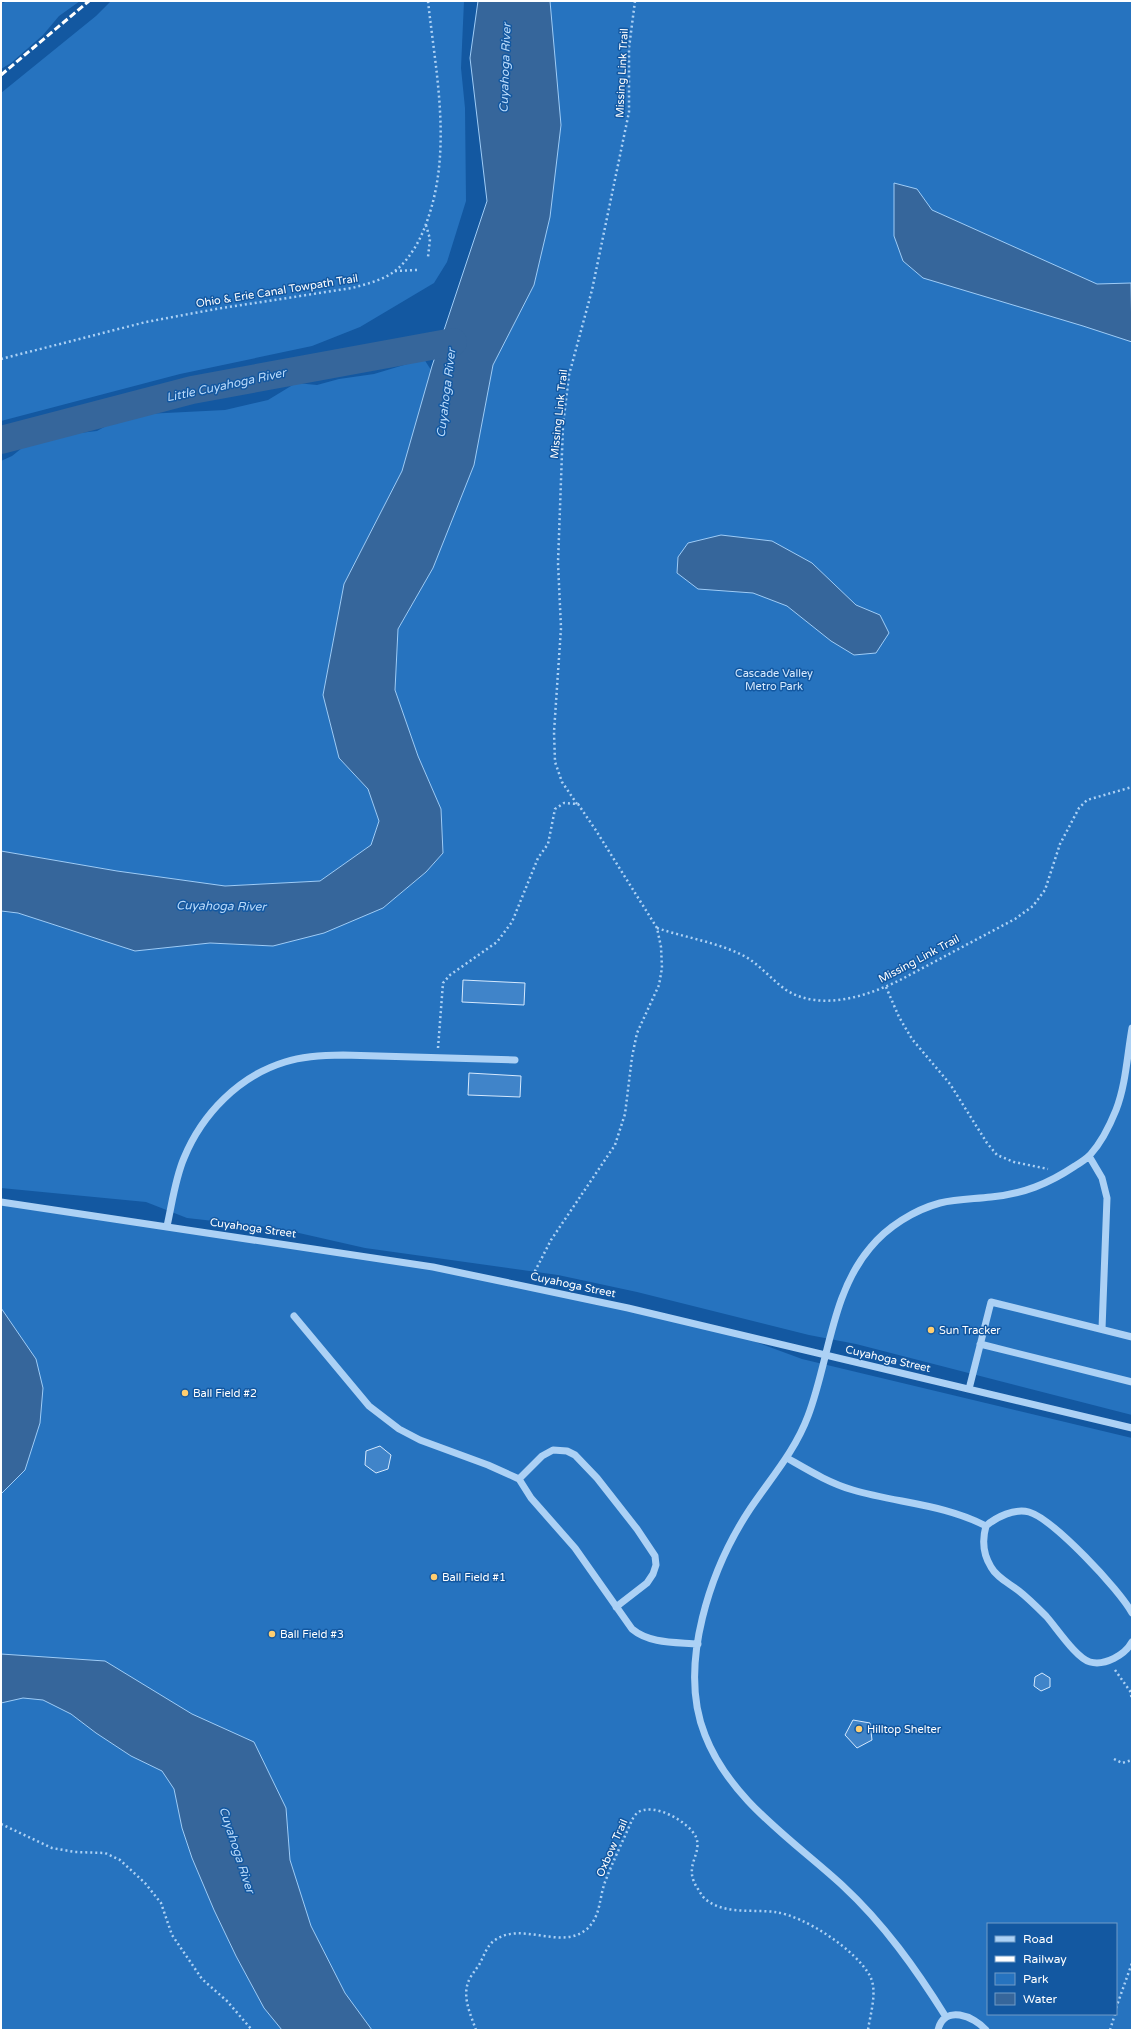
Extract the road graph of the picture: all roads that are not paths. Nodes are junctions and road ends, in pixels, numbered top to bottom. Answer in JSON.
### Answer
{"nodes":[{"id":1,"x":1132,"y":1028,"type":"edge"},
{"id":2,"x":515,"y":1060,"type":"dead end"},
{"id":3,"x":1089,"y":1156,"type":"junction"},
{"id":4,"x":1,"y":1202,"type":"edge"},
{"id":5,"x":167,"y":1226,"type":"junction"},
{"id":6,"x":294,"y":1316,"type":"dead end"},
{"id":7,"x":1102,"y":1329,"type":"junction"},
{"id":8,"x":1132,"y":1337,"type":"edge"},
{"id":9,"x":980,"y":1344,"type":"junction"},
{"id":10,"x":826,"y":1356,"type":"junction"},
{"id":11,"x":1132,"y":1382,"type":"edge"},
{"id":12,"x":969,"y":1389,"type":"junction"},
{"id":13,"x":1132,"y":1428,"type":"edge"},
{"id":14,"x":786,"y":1458,"type":"junction"},
{"id":15,"x":519,"y":1479,"type":"junction"},
{"id":16,"x":986,"y":1526,"type":"junction"},
{"id":17,"x":616,"y":1607,"type":"junction"},
{"id":18,"x":1132,"y":1613,"type":"edge"},
{"id":19,"x":1132,"y":1642,"type":"edge"},
{"id":20,"x":698,"y":1644,"type":"junction"},
{"id":21,"x":946,"y":2017,"type":"junction"},
{"id":22,"x":938,"y":2030,"type":"edge"},
{"id":23,"x":986,"y":2030,"type":"edge"}],
"edges":[{"from":1,"to":3,"type":"street"},
{"from":2,"to":5,"type":"street"},
{"from":3,"to":7,"type":"street"},
{"from":3,"to":10,"type":"street"},
{"from":4,"to":5,"type":"street","name":"Cuyahoga Street"},
{"from":5,"to":10,"type":"street","name":"Cuyahoga Street"},
{"from":6,"to":15,"type":"street"},
{"from":7,"to":8,"type":"street"},
{"from":7,"to":9,"type":"street"},
{"from":9,"to":11,"type":"street"},
{"from":9,"to":12,"type":"street"},
{"from":10,"to":12,"type":"street","name":"Cuyahoga Street"},
{"from":10,"to":14,"type":"street"},
{"from":12,"to":13,"type":"street","name":"Cuyahoga Street"},
{"from":14,"to":16,"type":"street"},
{"from":14,"to":20,"type":"street"},
{"from":15,"to":17,"type":"street"},
{"from":15,"to":17,"type":"street"},
{"from":16,"to":18,"type":"street"},
{"from":16,"to":19,"type":"street"},
{"from":17,"to":20,"type":"street"},
{"from":20,"to":21,"type":"street"},
{"from":21,"to":22,"type":"street"},
{"from":21,"to":23,"type":"street"}]}
